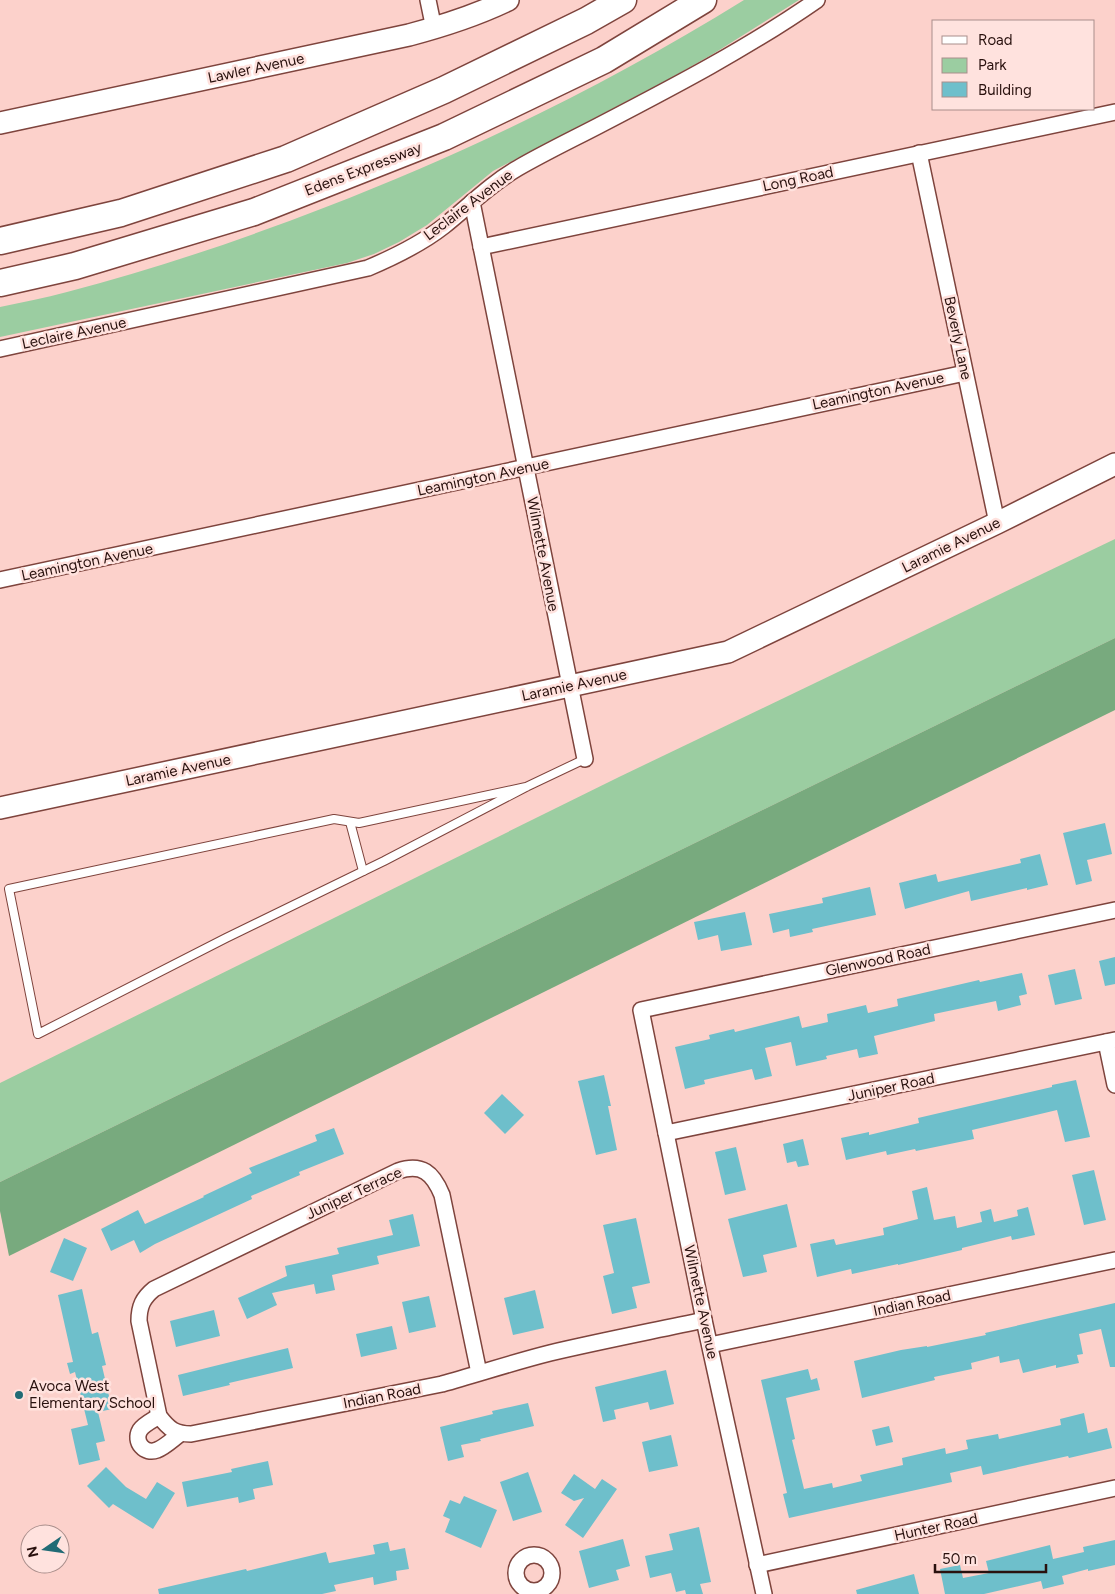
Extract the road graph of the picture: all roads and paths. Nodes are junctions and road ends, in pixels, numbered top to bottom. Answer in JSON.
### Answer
{"nodes":[{"id":1,"x":428,"y":0,"type":"edge"},
{"id":2,"x":508,"y":0,"type":"edge"},
{"id":3,"x":623,"y":0,"type":"edge"},
{"id":4,"x":703,"y":0,"type":"edge"},
{"id":5,"x":817,"y":0,"type":"edge"},
{"id":6,"x":434,"y":29,"type":"junction"},
{"id":7,"x":1115,"y":112,"type":"edge"},
{"id":8,"x":0,"y":123,"type":"edge"},
{"id":9,"x":919,"y":153,"type":"junction"},
{"id":10,"x":472,"y":202,"type":"junction"},
{"id":11,"x":0,"y":241,"type":"edge"},
{"id":12,"x":481,"y":247,"type":"junction"},
{"id":13,"x":0,"y":283,"type":"edge"},
{"id":14,"x":0,"y":349,"type":"edge"},
{"id":15,"x":965,"y":373,"type":"junction"},
{"id":16,"x":1115,"y":464,"type":"edge"},
{"id":17,"x":526,"y":468,"type":"junction"},
{"id":18,"x":997,"y":523,"type":"junction"},
{"id":19,"x":0,"y":580,"type":"edge"},
{"id":20,"x":570,"y":686,"type":"junction"},
{"id":21,"x":585,"y":759,"type":"joint"},
{"id":22,"x":526,"y":787,"type":"junction"},
{"id":23,"x":0,"y":808,"type":"edge"},
{"id":24,"x":350,"y":822,"type":"junction"},
{"id":25,"x":363,"y":871,"type":"junction"},
{"id":26,"x":1115,"y":910,"type":"edge"},
{"id":27,"x":640,"y":1010,"type":"joint"},
{"id":28,"x":1111,"y":1041,"type":"edge"},
{"id":29,"x":1115,"y":1085,"type":"edge"},
{"id":30,"x":666,"y":1133,"type":"junction"},
{"id":31,"x":1115,"y":1260,"type":"edge"},
{"id":32,"x":704,"y":1320,"type":"junction"},
{"id":33,"x":710,"y":1346,"type":"junction"},
{"id":34,"x":479,"y":1373,"type":"junction"},
{"id":35,"x":159,"y":1416,"type":"junction"},
{"id":36,"x":180,"y":1434,"type":"junction"},
{"id":37,"x":1115,"y":1488,"type":"edge"},
{"id":38,"x":757,"y":1565,"type":"junction"},
{"id":39,"x":764,"y":1594,"type":"edge"}],
"edges":[{"from":1,"to":6,"type":"street"},
{"from":2,"to":6,"type":"street","name":"Lawler Avenue"},
{"from":3,"to":11,"type":"highway"},
{"from":4,"to":13,"type":"highway","name":"Edens Expressway"},
{"from":5,"to":10,"type":"street","name":"Leclaire Avenue"},
{"from":6,"to":8,"type":"street","name":"Lawler Avenue"},
{"from":7,"to":9,"type":"street","name":"Long Road"},
{"from":9,"to":12,"type":"street","name":"Long Road"},
{"from":9,"to":15,"type":"street","name":"Beverly Lane"},
{"from":10,"to":12,"type":"street","name":"Wilmette Avenue"},
{"from":10,"to":14,"type":"street","name":"Leclaire Avenue"},
{"from":12,"to":17,"type":"street","name":"Wilmette Avenue"},
{"from":15,"to":17,"type":"street","name":"Leamington Avenue"},
{"from":15,"to":18,"type":"street","name":"Beverly Lane"},
{"from":16,"to":18,"type":"street","name":"Laramie Avenue"},
{"from":17,"to":19,"type":"street","name":"Leamington Avenue"},
{"from":17,"to":20,"type":"street","name":"Wilmette Avenue"},
{"from":18,"to":20,"type":"street","name":"Laramie Avenue"},
{"from":20,"to":21,"type":"street","name":"Wilmette Avenue"},
{"from":20,"to":23,"type":"street","name":"Laramie Avenue"},
{"from":21,"to":22,"type":"lane"},
{"from":22,"to":24,"type":"lane"},
{"from":22,"to":25,"type":"lane"},
{"from":24,"to":25,"type":"lane"},
{"from":24,"to":25,"type":"lane"},
{"from":26,"to":27,"type":"street","name":"Glenwood Road"},
{"from":27,"to":30,"type":"street","name":"Wilmette Avenue"},
{"from":28,"to":29,"type":"street"},
{"from":28,"to":30,"type":"street","name":"Juniper Road"},
{"from":30,"to":32,"type":"street","name":"Wilmette Avenue"},
{"from":31,"to":33,"type":"street","name":"Indian Road"},
{"from":32,"to":33,"type":"street","name":"Wilmette Avenue"},
{"from":32,"to":34,"type":"street","name":"Indian Road"},
{"from":33,"to":38,"type":"street","name":"Wilmette Avenue"},
{"from":34,"to":35,"type":"street","name":"Juniper Terrace"},
{"from":34,"to":36,"type":"street","name":"Indian Road"},
{"from":35,"to":36,"type":"street"},
{"from":35,"to":36,"type":"street"},
{"from":37,"to":38,"type":"street","name":"Hunter Road"},
{"from":38,"to":39,"type":"street","name":"Wilmette Avenue"}]}
